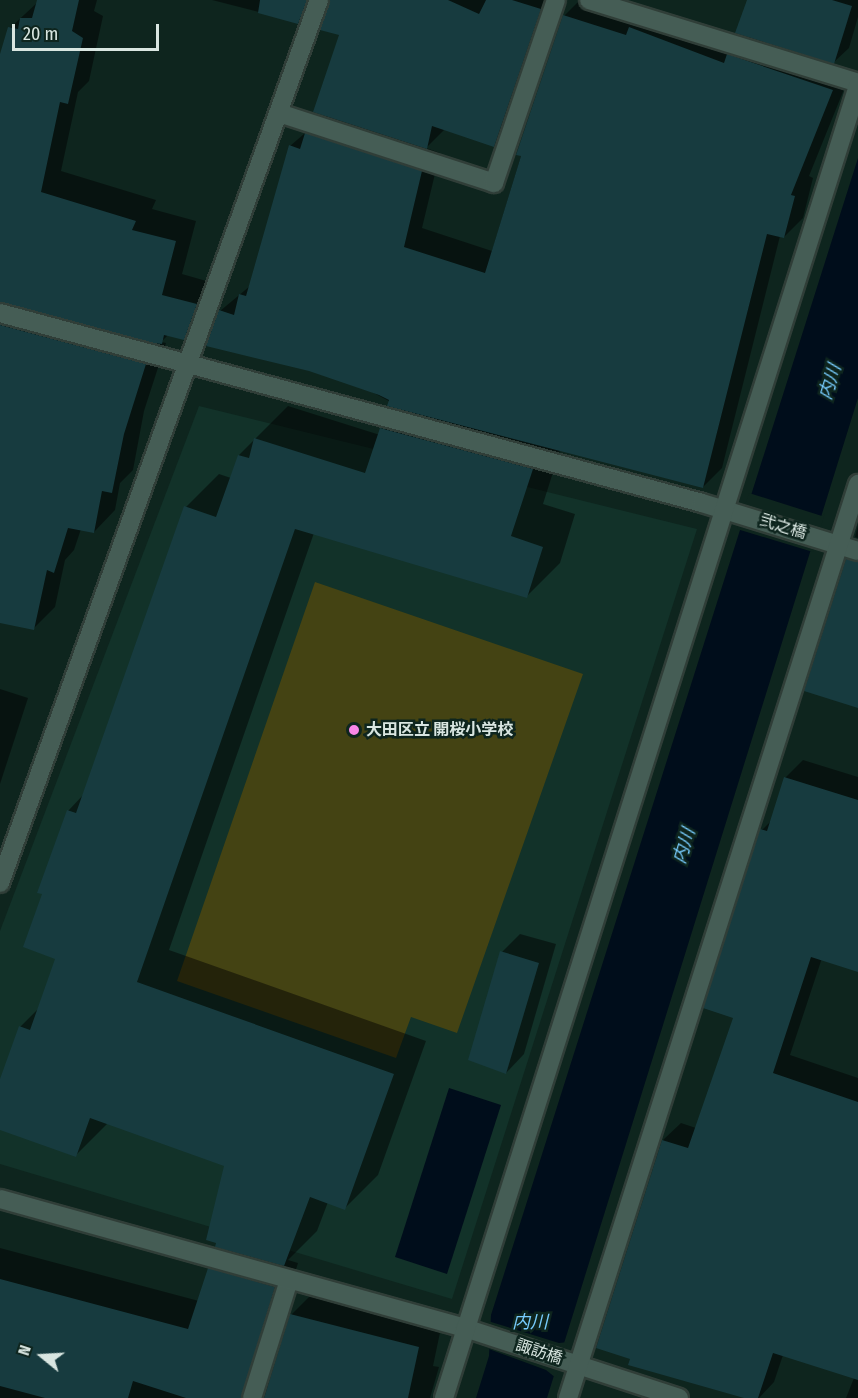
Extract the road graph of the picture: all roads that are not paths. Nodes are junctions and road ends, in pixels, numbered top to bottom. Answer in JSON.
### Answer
{"nodes":[{"id":1,"x":319,"y":0,"type":"edge"},
{"id":2,"x":556,"y":0,"type":"edge"},
{"id":3,"x":589,"y":0,"type":"edge"},
{"id":4,"x":858,"y":84,"type":"edge"},
{"id":5,"x":279,"y":113,"type":"junction"},
{"id":6,"x":0,"y":313,"type":"edge"},
{"id":7,"x":189,"y":363,"type":"junction"},
{"id":8,"x":858,"y":484,"type":"edge"},
{"id":9,"x":727,"y":511,"type":"junction"},
{"id":10,"x":839,"y":544,"type":"junction"},
{"id":11,"x":858,"y":551,"type":"edge"},
{"id":12,"x":0,"y":883,"type":"edge"},
{"id":13,"x":0,"y":1199,"type":"edge"},
{"id":14,"x":289,"y":1280,"type":"junction"},
{"id":15,"x":465,"y":1328,"type":"junction"},
{"id":16,"x":578,"y":1365,"type":"junction"},
{"id":17,"x":252,"y":1398,"type":"edge"},
{"id":18,"x":444,"y":1398,"type":"edge"},
{"id":19,"x":568,"y":1398,"type":"edge"},
{"id":20,"x":679,"y":1398,"type":"edge"}],
"edges":[{"from":1,"to":5,"type":"street"},
{"from":2,"to":5,"type":"street"},
{"from":3,"to":4,"type":"street"},
{"from":4,"to":9,"type":"street"},
{"from":5,"to":7,"type":"street"},
{"from":6,"to":7,"type":"street","name":"弐之橋"},
{"from":7,"to":9,"type":"street","name":"弐之橋"},
{"from":7,"to":12,"type":"street"},
{"from":8,"to":10,"type":"street"},
{"from":9,"to":10,"type":"street","name":"弐之橋"},
{"from":9,"to":15,"type":"street"},
{"from":10,"to":11,"type":"street","name":"弐之橋"},
{"from":10,"to":16,"type":"street"},
{"from":13,"to":14,"type":"street","name":"諏訪橋"},
{"from":14,"to":15,"type":"street","name":"諏訪橋"},
{"from":14,"to":17,"type":"street"},
{"from":15,"to":16,"type":"street","name":"諏訪橋"},
{"from":15,"to":18,"type":"street"},
{"from":16,"to":19,"type":"street"},
{"from":16,"to":20,"type":"street","name":"諏訪橋"}]}
